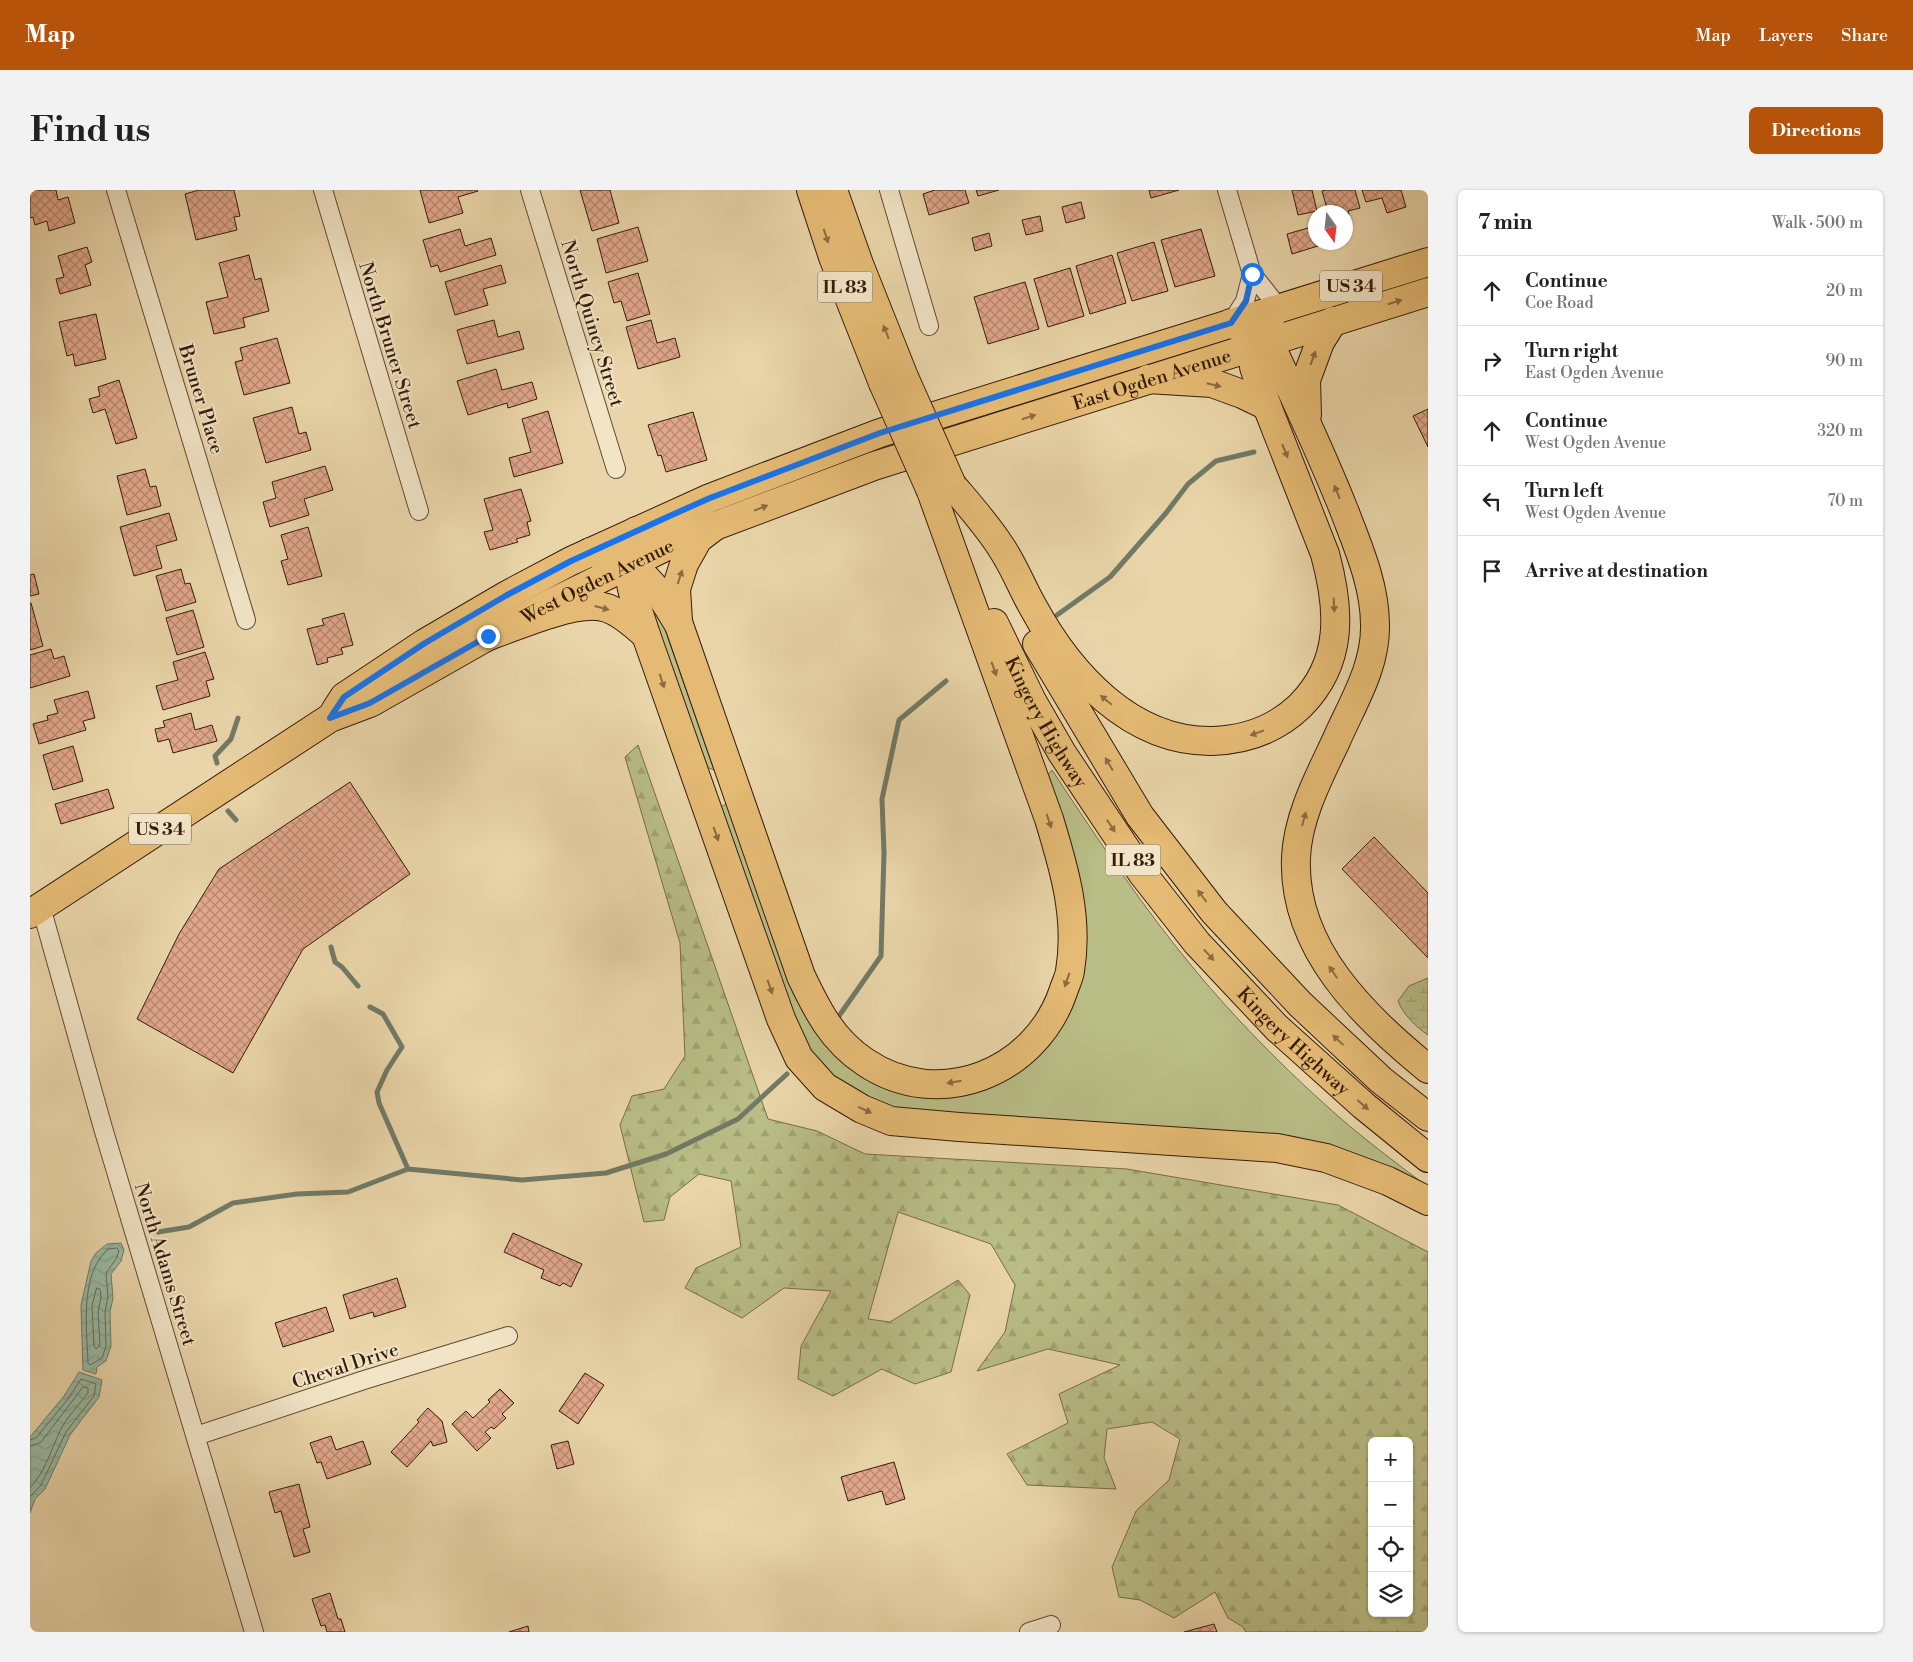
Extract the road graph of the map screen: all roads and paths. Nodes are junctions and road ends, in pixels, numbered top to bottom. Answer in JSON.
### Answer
{"nodes":[{"id":1,"x":116,"y":190,"type":"edge"},
{"id":2,"x":323,"y":190,"type":"edge"},
{"id":3,"x":530,"y":190,"type":"edge"},
{"id":4,"x":811,"y":190,"type":"edge"},
{"id":5,"x":834,"y":190,"type":"edge"},
{"id":6,"x":889,"y":190,"type":"edge"},
{"id":7,"x":1227,"y":190,"type":"edge"},
{"id":8,"x":1428,"y":262,"type":"edge"},
{"id":9,"x":1252,"y":274,"type":"junction"},
{"id":10,"x":1428,"y":292,"type":"edge"},
{"id":11,"x":1278,"y":309,"type":"junction"},
{"id":12,"x":1333,"y":321,"type":"junction"},
{"id":13,"x":1231,"y":323,"type":"junction"},
{"id":14,"x":929,"y":326,"type":"dead end"},
{"id":15,"x":1261,"y":343,"type":"junction"},
{"id":16,"x":1148,"y":379,"type":"junction"},
{"id":17,"x":893,"y":380,"type":"junction"},
{"id":18,"x":1025,"y":388,"type":"joint"},
{"id":19,"x":1267,"y":406,"type":"junction"},
{"id":20,"x":1307,"y":424,"type":"junction"},
{"id":21,"x":874,"y":466,"type":"joint"},
{"id":22,"x":616,"y":469,"type":"dead end"},
{"id":23,"x":942,"y":488,"type":"junction"},
{"id":24,"x":419,"y":511,"type":"dead end"},
{"id":25,"x":715,"y":526,"type":"junction"},
{"id":26,"x":636,"y":531,"type":"junction"},
{"id":27,"x":590,"y":552,"type":"junction"},
{"id":28,"x":628,"y":565,"type":"junction"},
{"id":29,"x":246,"y":620,"type":"dead end"},
{"id":30,"x":679,"y":625,"type":"junction"},
{"id":31,"x":646,"y":635,"type":"junction"},
{"id":32,"x":488,"y":636,"type":"junction"},
{"id":33,"x":330,"y":718,"type":"junction"},
{"id":34,"x":36,"y":911,"type":"edge"},
{"id":35,"x":1428,"y":1069,"type":"edge"},
{"id":36,"x":1428,"y":1117,"type":"edge"},
{"id":37,"x":1428,"y":1158,"type":"edge"},
{"id":38,"x":1428,"y":1201,"type":"edge"},
{"id":39,"x":508,"y":1336,"type":"dead end"},
{"id":40,"x":196,"y":1436,"type":"junction"},
{"id":41,"x":1051,"y":1626,"type":"dead end"},
{"id":42,"x":254,"y":1632,"type":"edge"},
{"id":43,"x":1029,"y":1632,"type":"edge"}],
"edges":[{"from":1,"to":29,"type":"street","name":"Bruner Place"},
{"from":2,"to":24,"type":"street","name":"North Bruner Street"},
{"from":3,"to":22,"type":"street","name":"North Quincy Street"},
{"from":4,"to":17,"type":"main road","name":"Kingery Highway","number":"IL 83","one_way":true},
{"from":17,"to":5,"type":"main road","name":"Kingery Highway","number":"IL 83","one_way":true},
{"from":6,"to":14,"type":"street"},
{"from":7,"to":9,"type":"street"},
{"from":8,"to":11,"type":"main road","name":"East Ogden Avenue","number":"US 34"},
{"from":9,"to":11,"type":"street"},
{"from":9,"to":13,"type":"street"},
{"from":12,"to":10,"type":"main road","name":"East Ogden Avenue","number":"US 34","one_way":true},
{"from":11,"to":13,"type":"main road","name":"East Ogden Avenue","number":"US 34"},
{"from":11,"to":15,"type":"main road"},
{"from":12,"to":15,"type":"main road","name":"East Ogden Avenue","number":"US 34"},
{"from":20,"to":12,"type":"main road","one_way":true},
{"from":13,"to":15,"type":"main road"},
{"from":13,"to":18,"type":"main road","name":"East Ogden Avenue","number":"US 34"},
{"from":15,"to":16,"type":"main road","name":"East Ogden Avenue","number":"US 34"},
{"from":15,"to":19,"type":"main road"},
{"from":15,"to":20,"type":"main road"},
{"from":16,"to":19,"type":"main road","one_way":true},
{"from":21,"to":16,"type":"main road","name":"East Ogden Avenue","number":"US 34","one_way":true},
{"from":17,"to":23,"type":"main road","name":"Kingery Highway","number":"IL 83","bridge":true},
{"from":18,"to":26,"type":"main road","name":"West Ogden Avenue","number":"US 34"},
{"from":19,"to":23,"type":"main road","one_way":true},
{"from":35,"to":20,"type":"main road","one_way":true},
{"from":25,"to":21,"type":"main road","name":"West Ogden Avenue","number":"US 34","one_way":true},
{"from":23,"to":30,"type":"main road","one_way":true},
{"from":36,"to":23,"type":"main road","name":"Kingery Highway","number":"IL 83","one_way":true},
{"from":23,"to":37,"type":"main road","name":"Kingery Highway","number":"IL 83","one_way":true},
{"from":25,"to":28,"type":"main road","name":"West Ogden Avenue","number":"US 34"},
{"from":30,"to":25,"type":"main road","one_way":true},
{"from":26,"to":27,"type":"main road","name":"West Ogden Avenue","number":"US 34"},
{"from":26,"to":28,"type":"main road"},
{"from":27,"to":28,"type":"main road"},
{"from":27,"to":33,"type":"main road","name":"West Ogden Avenue","number":"US 34"},
{"from":28,"to":30,"type":"main road"},
{"from":28,"to":31,"type":"main road"},
{"from":28,"to":32,"type":"main road","name":"West Ogden Avenue","number":"US 34"},
{"from":32,"to":31,"type":"main road","one_way":true},
{"from":31,"to":38,"type":"main road","one_way":true},
{"from":32,"to":33,"type":"main road","name":"West Ogden Avenue","number":"US 34"},
{"from":33,"to":34,"type":"main road","name":"West Ogden Avenue","number":"US 34"},
{"from":34,"to":40,"type":"street","name":"North Adams Street"},
{"from":39,"to":40,"type":"street","name":"Cheval Drive"},
{"from":40,"to":42,"type":"street","name":"North Adams Street"},
{"from":41,"to":43,"type":"street"}]}
